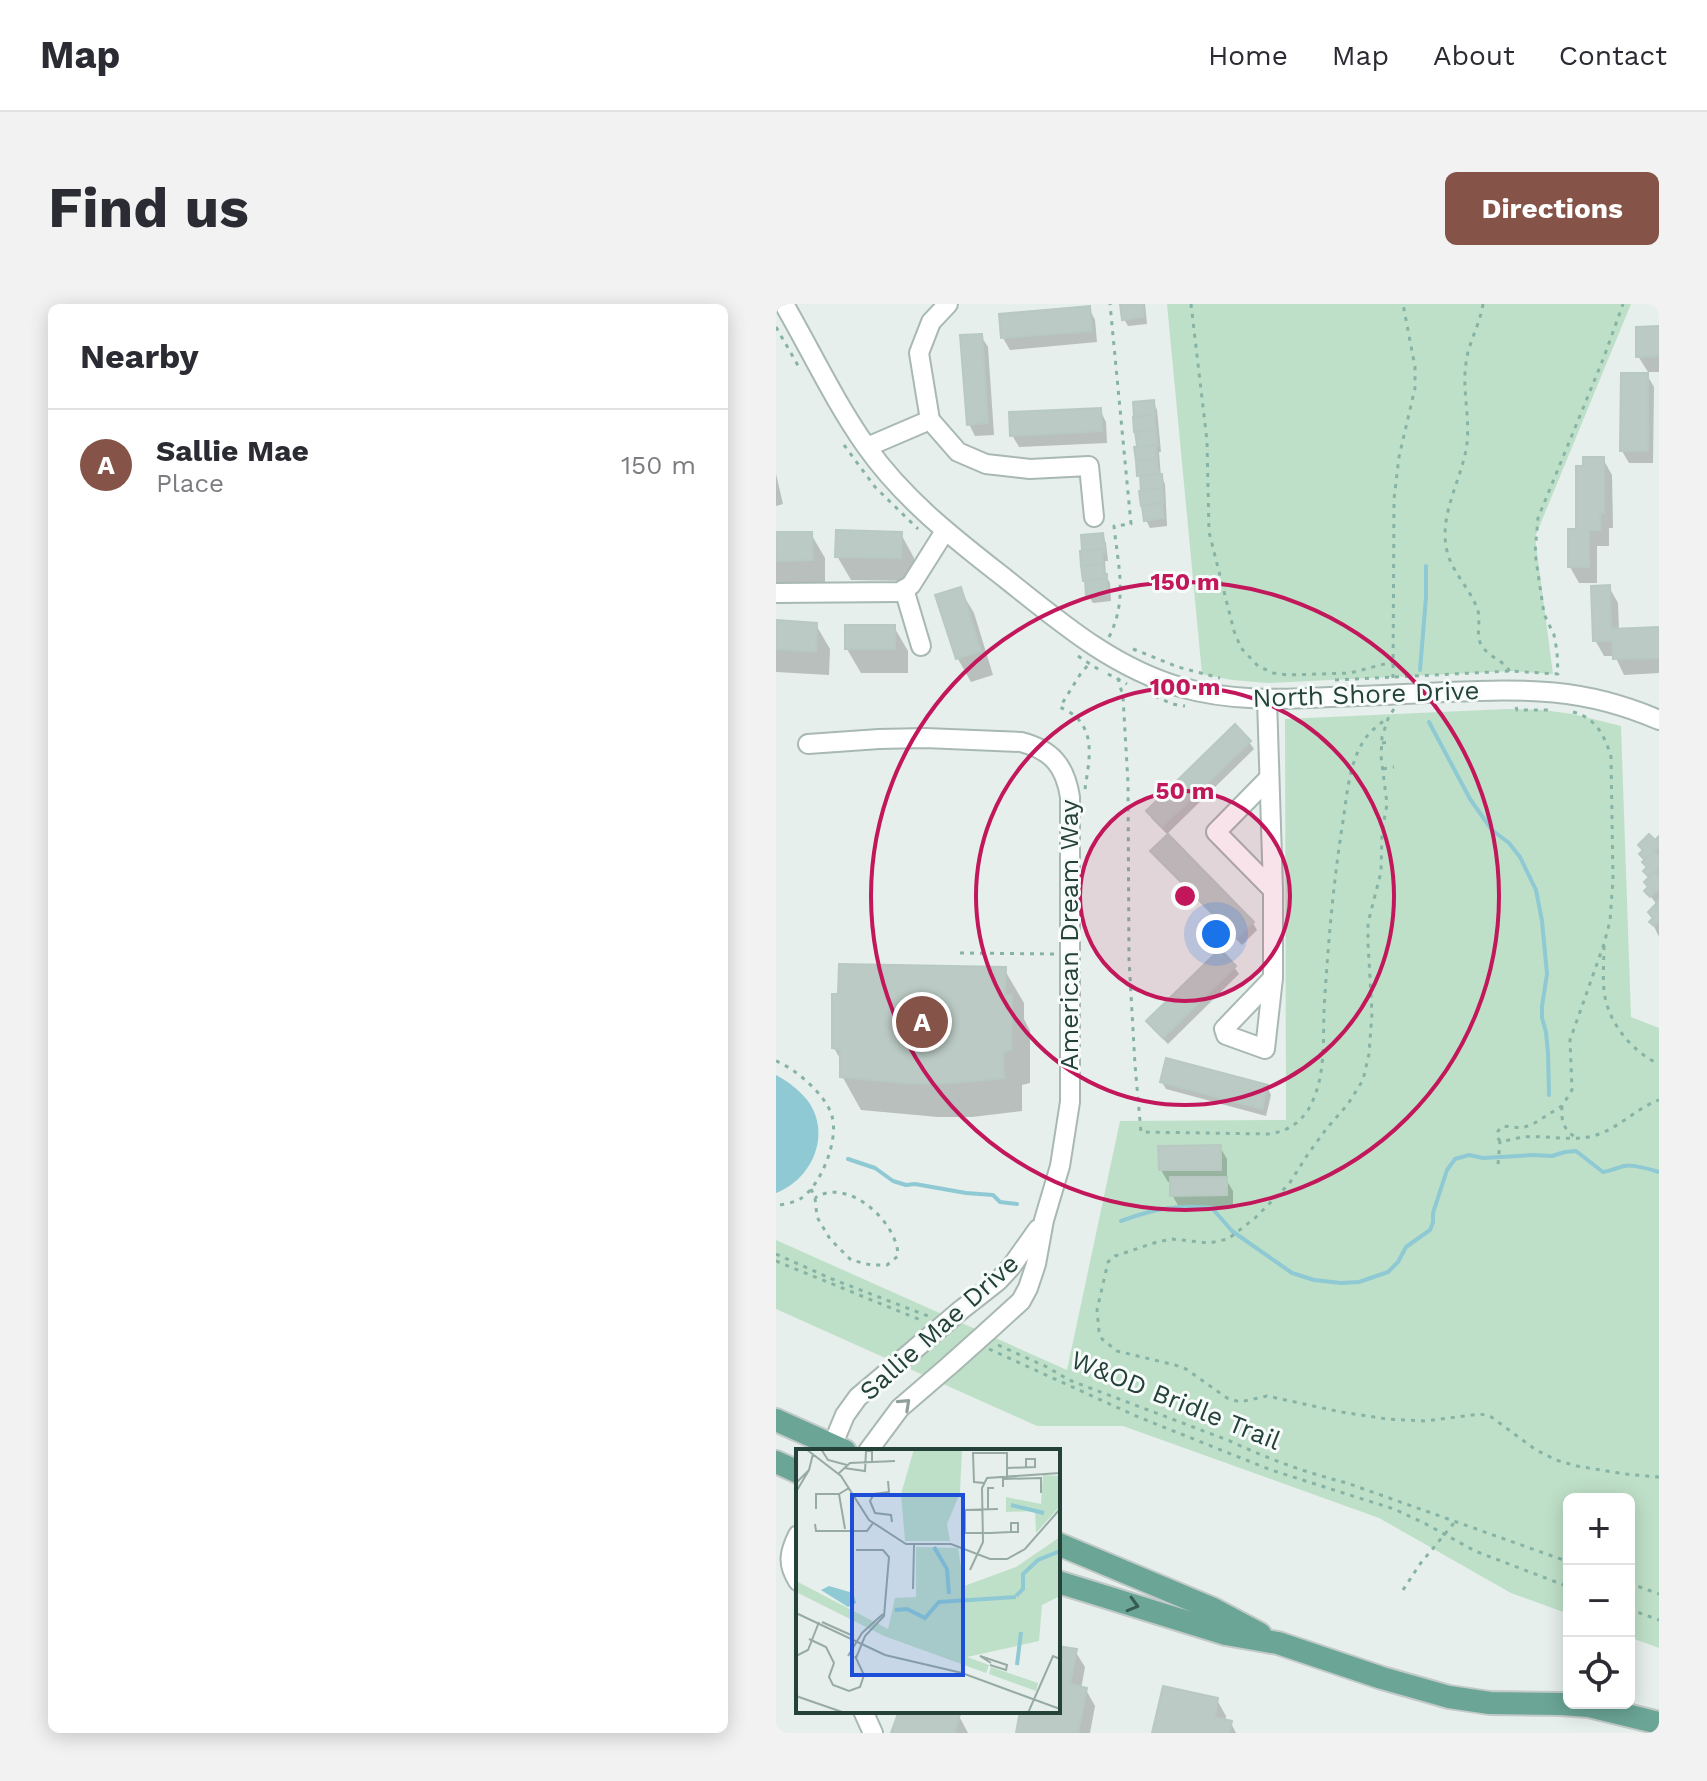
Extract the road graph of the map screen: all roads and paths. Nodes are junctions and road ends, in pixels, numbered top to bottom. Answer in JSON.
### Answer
{"nodes":[{"id":1,"x":784,"y":304,"type":"edge"},
{"id":2,"x":948,"y":304,"type":"edge"},
{"id":3,"x":1110,"y":304,"type":"edge"},
{"id":4,"x":1191,"y":304,"type":"edge"},
{"id":5,"x":1403,"y":304,"type":"edge"},
{"id":6,"x":1483,"y":304,"type":"edge"},
{"id":7,"x":1623,"y":304,"type":"edge"},
{"id":8,"x":930,"y":420,"type":"junction"},
{"id":9,"x":867,"y":447,"type":"junction"},
{"id":10,"x":1094,"y":517,"type":"dead end"},
{"id":11,"x":945,"y":531,"type":"junction"},
{"id":12,"x":904,"y":589,"type":"junction"},
{"id":13,"x":776,"y":593,"type":"edge"},
{"id":14,"x":1119,"y":641,"type":"dead end"},
{"id":15,"x":1105,"y":644,"type":"junction"},
{"id":16,"x":921,"y":646,"type":"dead end"},
{"id":17,"x":1129,"y":647,"type":"dead end"},
{"id":18,"x":1392,"y":662,"type":"junction"},
{"id":19,"x":1511,"y":671,"type":"junction"},
{"id":20,"x":1393,"y":677,"type":"junction"},
{"id":21,"x":1232,"y":680,"type":"dead end"},
{"id":22,"x":1331,"y":680,"type":"dead end"},
{"id":23,"x":1127,"y":684,"type":"dead end"},
{"id":24,"x":1150,"y":694,"type":"dead end"},
{"id":25,"x":1267,"y":699,"type":"junction"},
{"id":26,"x":1185,"y":706,"type":"dead end"},
{"id":27,"x":1517,"y":710,"type":"dead end"},
{"id":28,"x":1554,"y":710,"type":"dead end"},
{"id":29,"x":1565,"y":710,"type":"dead end"},
{"id":30,"x":1659,"y":720,"type":"edge"},
{"id":31,"x":1392,"y":742,"type":"dead end"},
{"id":32,"x":1382,"y":743,"type":"junction"},
{"id":33,"x":808,"y":744,"type":"dead end"},
{"id":34,"x":1394,"y":767,"type":"dead end"},
{"id":35,"x":1383,"y":769,"type":"junction"},
{"id":36,"x":1269,"y":778,"type":"junction"},
{"id":37,"x":1084,"y":798,"type":"dead end"},
{"id":38,"x":1273,"y":890,"type":"junction"},
{"id":39,"x":1604,"y":944,"type":"junction"},
{"id":40,"x":960,"y":953,"type":"dead end"},
{"id":41,"x":1069,"y":955,"type":"junction"},
{"id":42,"x":1273,"y":978,"type":"dead end"},
{"id":43,"x":776,"y":1061,"type":"edge"},
{"id":44,"x":1659,"y":1064,"type":"edge"},
{"id":45,"x":1659,"y":1100,"type":"edge"},
{"id":46,"x":1562,"y":1106,"type":"junction"},
{"id":47,"x":1522,"y":1128,"type":"junction"},
{"id":48,"x":1523,"y":1137,"type":"junction"},
{"id":49,"x":1576,"y":1138,"type":"junction"},
{"id":50,"x":1500,"y":1141,"type":"junction"},
{"id":51,"x":1498,"y":1164,"type":"dead end"},
{"id":52,"x":811,"y":1189,"type":"junction"},
{"id":53,"x":815,"y":1198,"type":"junction"},
{"id":54,"x":776,"y":1206,"type":"edge"},
{"id":55,"x":1044,"y":1220,"type":"junction"},
{"id":56,"x":776,"y":1254,"type":"edge"},
{"id":57,"x":776,"y":1261,"type":"edge"},
{"id":58,"x":931,"y":1317,"type":"dead end"},
{"id":59,"x":923,"y":1321,"type":"dead end"},
{"id":60,"x":989,"y":1341,"type":"junction"},
{"id":61,"x":776,"y":1420,"type":"edge"},
{"id":62,"x":835,"y":1449,"type":"edge"},
{"id":63,"x":869,"y":1449,"type":"edge"},
{"id":64,"x":776,"y":1462,"type":"edge"},
{"id":65,"x":796,"y":1471,"type":"edge"},
{"id":66,"x":1659,"y":1477,"type":"edge"},
{"id":67,"x":1455,"y":1522,"type":"junction"},
{"id":68,"x":1445,"y":1535,"type":"junction"},
{"id":69,"x":795,"y":1542,"type":"edge"},
{"id":70,"x":1060,"y":1545,"type":"edge"},
{"id":71,"x":1563,"y":1560,"type":"edge"},
{"id":72,"x":776,"y":1562,"type":"edge"},
{"id":73,"x":791,"y":1577,"type":"edge"},
{"id":74,"x":1060,"y":1583,"type":"edge"},
{"id":75,"x":1563,"y":1585,"type":"edge"},
{"id":76,"x":1635,"y":1585,"type":"edge"},
{"id":77,"x":1403,"y":1590,"type":"dead end"},
{"id":78,"x":1659,"y":1594,"type":"edge"},
{"id":79,"x":1635,"y":1611,"type":"edge"},
{"id":80,"x":1659,"y":1620,"type":"edge"},
{"id":81,"x":1278,"y":1643,"type":"junction"},
{"id":82,"x":864,"y":1713,"type":"edge"},
{"id":83,"x":1659,"y":1723,"type":"edge"},
{"id":84,"x":873,"y":1733,"type":"edge"}],
"edges":[{"from":1,"to":9,"type":"street","name":"North Shore Drive"},
{"from":2,"to":8,"type":"street"},
{"from":3,"to":15,"type":"path"},
{"from":4,"to":18,"type":"path"},
{"from":5,"to":18,"type":"path"},
{"from":6,"to":19,"type":"path"},
{"from":7,"to":19,"type":"path"},
{"from":8,"to":9,"type":"street"},
{"from":8,"to":10,"type":"street"},
{"from":9,"to":11,"type":"street","name":"North Shore Drive"},
{"from":11,"to":12,"type":"street"},
{"from":11,"to":15,"type":"street","name":"North Shore Drive"},
{"from":12,"to":13,"type":"street"},
{"from":12,"to":16,"type":"street"},
{"from":14,"to":15,"type":"path"},
{"from":15,"to":25,"type":"street","name":"North Shore Drive"},
{"from":15,"to":37,"type":"path"},
{"from":17,"to":21,"type":"path"},
{"from":18,"to":20,"type":"path"},
{"from":19,"to":20,"type":"path"},
{"from":20,"to":22,"type":"path"},
{"from":23,"to":32,"type":"path","bridge":true},
{"from":24,"to":26,"type":"path"},
{"from":25,"to":30,"type":"street","name":"North Shore Drive"},
{"from":25,"to":36,"type":"street"},
{"from":27,"to":28,"type":"path"},
{"from":29,"to":39,"type":"path"},
{"from":31,"to":32,"type":"path"},
{"from":32,"to":35,"type":"path"},
{"from":33,"to":41,"type":"street","name":"American Dream Way"},
{"from":34,"to":35,"type":"path"},
{"from":35,"to":66,"type":"path"},
{"from":36,"to":38,"type":"street"},
{"from":36,"to":38,"type":"street"},
{"from":38,"to":42,"type":"street"},
{"from":39,"to":44,"type":"path"},
{"from":39,"to":46,"type":"path"},
{"from":40,"to":41,"type":"path"},
{"from":41,"to":55,"type":"street","name":"American Dream Way"},
{"from":43,"to":52,"type":"path"},
{"from":45,"to":49,"type":"path"},
{"from":46,"to":47,"type":"path"},
{"from":46,"to":49,"type":"path"},
{"from":47,"to":48,"type":"path"},
{"from":47,"to":50,"type":"path"},
{"from":48,"to":49,"type":"path"},
{"from":48,"to":50,"type":"path"},
{"from":50,"to":51,"type":"path"},
{"from":52,"to":53,"type":"path"},
{"from":52,"to":54,"type":"path"},
{"from":53,"to":53,"type":"path"},
{"from":55,"to":60,"type":"street","name":"Sallie Mae Drive"},
{"from":55,"to":62,"type":"street","name":"Sallie Mae Drive","bridge":true},
{"from":56,"to":58,"type":"path"},
{"from":57,"to":59,"type":"path"},
{"from":63,"to":60,"type":"street","name":"Sallie Mae Drive","one_way":true,"bridge":true},
{"from":60,"to":67,"type":"path","name":"W&OD Bridle Trail"},
{"from":60,"to":68,"type":"path"},
{"from":61,"to":62,"type":"main road"},
{"from":64,"to":65,"type":"main road"},
{"from":67,"to":68,"type":"path"},
{"from":67,"to":71,"type":"path","name":"W&OD Bridle Trail"},
{"from":68,"to":75,"type":"path"},
{"from":68,"to":77,"type":"path"},
{"from":69,"to":72,"type":"street"},
{"from":69,"to":73,"type":"street"},
{"from":70,"to":81,"type":"main road"},
{"from":74,"to":81,"type":"main road","one_way":true},
{"from":76,"to":78,"type":"path"},
{"from":79,"to":80,"type":"path"},
{"from":81,"to":83,"type":"main road"},
{"from":82,"to":84,"type":"street"}]}
